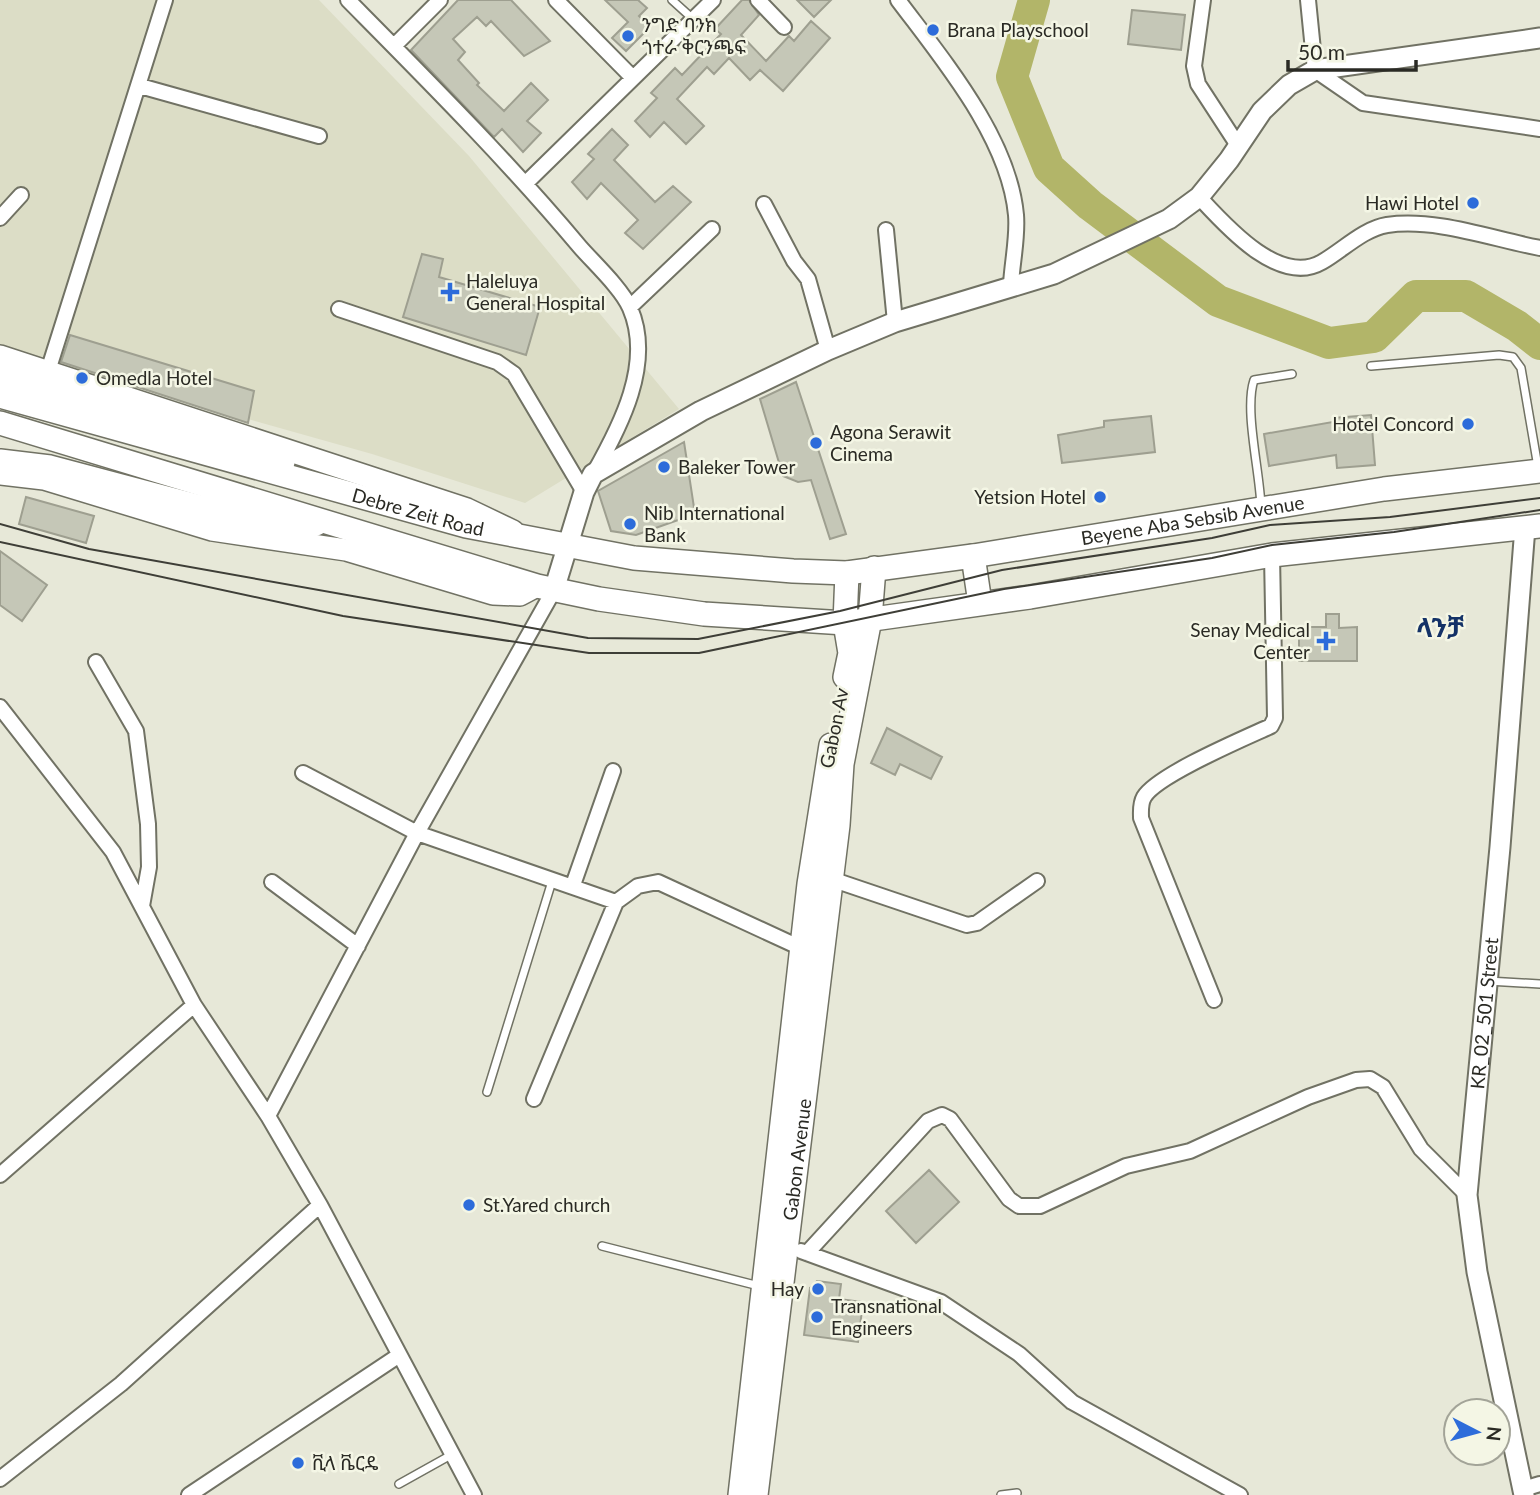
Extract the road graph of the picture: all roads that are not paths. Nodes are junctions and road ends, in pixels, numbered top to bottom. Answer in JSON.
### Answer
{"nodes":[{"id":1,"x":165,"y":0,"type":"edge"},
{"id":2,"x":348,"y":0,"type":"edge"},
{"id":3,"x":440,"y":0,"type":"edge"},
{"id":4,"x":555,"y":0,"type":"edge"},
{"id":5,"x":672,"y":0,"type":"edge"},
{"id":6,"x":713,"y":0,"type":"edge"},
{"id":7,"x":758,"y":0,"type":"edge"},
{"id":8,"x":898,"y":0,"type":"edge"},
{"id":9,"x":1203,"y":0,"type":"edge"},
{"id":10,"x":1308,"y":0,"type":"edge"},
{"id":11,"x":693,"y":19,"type":"junction"},
{"id":12,"x":784,"y":27,"type":"dead end"},
{"id":13,"x":1540,"y":38,"type":"edge"},
{"id":14,"x":394,"y":46,"type":"junction"},
{"id":15,"x":1315,"y":70,"type":"junction"},
{"id":16,"x":632,"y":77,"type":"junction"},
{"id":17,"x":140,"y":86,"type":"junction"},
{"id":18,"x":1540,"y":129,"type":"edge"},
{"id":19,"x":319,"y":136,"type":"dead end"},
{"id":20,"x":1239,"y":147,"type":"junction"},
{"id":21,"x":526,"y":183,"type":"junction"},
{"id":22,"x":21,"y":195,"type":"dead end"},
{"id":23,"x":1199,"y":197,"type":"junction"},
{"id":24,"x":764,"y":204,"type":"dead end"},
{"id":25,"x":0,"y":219,"type":"edge"},
{"id":26,"x":712,"y":229,"type":"dead end"},
{"id":27,"x":886,"y":230,"type":"dead end"},
{"id":28,"x":1540,"y":248,"type":"edge"},
{"id":29,"x":1010,"y":285,"type":"junction"},
{"id":30,"x":630,"y":307,"type":"junction"},
{"id":31,"x":339,"y":309,"type":"dead end"},
{"id":32,"x":895,"y":322,"type":"junction"},
{"id":33,"x":828,"y":349,"type":"junction"},
{"id":34,"x":0,"y":356,"type":"edge"},
{"id":35,"x":1371,"y":366,"type":"dead end"},
{"id":36,"x":48,"y":371,"type":"junction"},
{"id":37,"x":1292,"y":374,"type":"dead end"},
{"id":38,"x":0,"y":375,"type":"edge"},
{"id":39,"x":0,"y":396,"type":"edge"},
{"id":40,"x":0,"y":423,"type":"edge"},
{"id":41,"x":0,"y":461,"type":"edge"},
{"id":42,"x":1540,"y":471,"type":"edge"},
{"id":43,"x":0,"y":474,"type":"edge"},
{"id":44,"x":588,"y":483,"type":"junction"},
{"id":45,"x":351,"y":497,"type":"junction"},
{"id":46,"x":1261,"y":512,"type":"junction"},
{"id":47,"x":330,"y":522,"type":"junction"},
{"id":48,"x":1532,"y":526,"type":"edge"},
{"id":49,"x":530,"y":540,"type":"junction"},
{"id":50,"x":566,"y":546,"type":"junction"},
{"id":51,"x":1272,"y":555,"type":"junction"},
{"id":52,"x":974,"y":556,"type":"junction"},
{"id":53,"x":874,"y":568,"type":"junction"},
{"id":54,"x":847,"y":573,"type":"junction"},
{"id":55,"x":545,"y":588,"type":"junction"},
{"id":56,"x":980,"y":603,"type":"junction"},
{"id":57,"x":870,"y":619,"type":"junction"},
{"id":58,"x":845,"y":623,"type":"junction"},
{"id":59,"x":96,"y":662,"type":"dead end"},
{"id":60,"x":0,"y":706,"type":"edge"},
{"id":61,"x":613,"y":771,"type":"dead end"},
{"id":62,"x":303,"y":773,"type":"dead end"},
{"id":63,"x":838,"y":825,"type":"joint"},
{"id":64,"x":417,"y":833,"type":"junction"},
{"id":65,"x":553,"y":877,"type":"junction"},
{"id":66,"x":820,"y":881,"type":"junction"},
{"id":67,"x":1037,"y":881,"type":"dead end"},
{"id":68,"x":272,"y":882,"type":"dead end"},
{"id":69,"x":573,"y":885,"type":"junction"},
{"id":70,"x":616,"y":902,"type":"junction"},
{"id":71,"x":142,"y":906,"type":"junction"},
{"id":72,"x":358,"y":946,"type":"junction"},
{"id":73,"x":801,"y":948,"type":"junction"},
{"id":74,"x":1487,"y":981,"type":"junction"},
{"id":75,"x":1540,"y":984,"type":"edge"},
{"id":76,"x":1214,"y":1000,"type":"dead end"},
{"id":77,"x":194,"y":1005,"type":"junction"},
{"id":78,"x":487,"y":1092,"type":"dead end"},
{"id":79,"x":534,"y":1099,"type":"dead end"},
{"id":80,"x":268,"y":1116,"type":"junction"},
{"id":81,"x":0,"y":1175,"type":"edge"},
{"id":82,"x":1467,"y":1195,"type":"junction"},
{"id":83,"x":320,"y":1205,"type":"junction"},
{"id":84,"x":602,"y":1246,"type":"dead end"},
{"id":85,"x":787,"y":1249,"type":"junction"},
{"id":86,"x":763,"y":1287,"type":"junction"},
{"id":87,"x":398,"y":1356,"type":"junction"},
{"id":88,"x":452,"y":1455,"type":"junction"},
{"id":89,"x":0,"y":1479,"type":"edge"},
{"id":90,"x":399,"y":1484,"type":"dead end"},
{"id":91,"x":1529,"y":1489,"type":"edge"},
{"id":92,"x":1017,"y":1493,"type":"edge"},
{"id":93,"x":189,"y":1495,"type":"edge"},
{"id":94,"x":474,"y":1495,"type":"edge"},
{"id":95,"x":740,"y":1495,"type":"edge"},
{"id":96,"x":756,"y":1495,"type":"edge"},
{"id":97,"x":1001,"y":1495,"type":"edge"},
{"id":98,"x":1240,"y":1495,"type":"edge"}],
"edges":[{"from":1,"to":17,"type":"street"},
{"from":2,"to":14,"type":"street"},
{"from":3,"to":14,"type":"street"},
{"from":4,"to":16,"type":"street"},
{"from":5,"to":11,"type":"lane"},
{"from":6,"to":11,"type":"street"},
{"from":7,"to":12,"type":"street"},
{"from":8,"to":29,"type":"street"},
{"from":9,"to":20,"type":"street"},
{"from":10,"to":15,"type":"street"},
{"from":11,"to":16,"type":"street"},
{"from":13,"to":15,"type":"street"},
{"from":14,"to":21,"type":"street"},
{"from":15,"to":18,"type":"street"},
{"from":15,"to":20,"type":"street"},
{"from":16,"to":21,"type":"street"},
{"from":17,"to":19,"type":"street"},
{"from":17,"to":36,"type":"street"},
{"from":20,"to":23,"type":"street"},
{"from":21,"to":30,"type":"street"},
{"from":22,"to":25,"type":"street"},
{"from":23,"to":28,"type":"street"},
{"from":23,"to":29,"type":"street"},
{"from":24,"to":33,"type":"street"},
{"from":26,"to":30,"type":"street"},
{"from":27,"to":32,"type":"street"},
{"from":29,"to":32,"type":"street"},
{"from":30,"to":44,"type":"street"},
{"from":31,"to":44,"type":"street"},
{"from":32,"to":33,"type":"street"},
{"from":33,"to":44,"type":"street"},
{"from":34,"to":36,"type":"main road"},
{"from":35,"to":42,"type":"lane"},
{"from":36,"to":49,"type":"main road"},
{"from":37,"to":46,"type":"lane"},
{"from":38,"to":45,"type":"main road"},
{"from":39,"to":45,"type":"main road","name":"Debre Zeit Road"},
{"from":40,"to":47,"type":"main road"},
{"from":41,"to":47,"type":"main road"},
{"from":42,"to":46,"type":"main road","name":"Beyene Aba Sebsib Avenue"},
{"from":43,"to":55,"type":"main road"},
{"from":44,"to":50,"type":"street"},
{"from":45,"to":49,"type":"main road","name":"Debre Zeit Road"},
{"from":46,"to":52,"type":"main road","name":"Beyene Aba Sebsib Avenue"},
{"from":47,"to":55,"type":"main road"},
{"from":48,"to":51,"type":"main road"},
{"from":48,"to":74,"type":"street","name":"KR_02_501 Street"},
{"from":49,"to":50,"type":"main road","name":"Debre Zeit Road"},
{"from":50,"to":54,"type":"main road","name":"Debre Zeit Road"},
{"from":50,"to":55,"type":"street"},
{"from":51,"to":56,"type":"main road"},
{"from":51,"to":76,"type":"street"},
{"from":52,"to":53,"type":"main road","name":"Beyene Aba Sebsib Avenue"},
{"from":52,"to":56,"type":"main road"},
{"from":53,"to":54,"type":"main road","name":"Beyene Aba Sebsib Avenue"},
{"from":53,"to":57,"type":"main road","name":"Gabon Av"},
{"from":54,"to":58,"type":"main road","name":"Gabon Av"},
{"from":55,"to":58,"type":"main road"},
{"from":55,"to":64,"type":"street"},
{"from":56,"to":57,"type":"main road"},
{"from":57,"to":58,"type":"main road"},
{"from":57,"to":63,"type":"main road","name":"Gabon Av"},
{"from":58,"to":66,"type":"main road","name":"Gabon Av"},
{"from":59,"to":71,"type":"street"},
{"from":60,"to":71,"type":"street"},
{"from":61,"to":69,"type":"street"},
{"from":62,"to":64,"type":"street"},
{"from":63,"to":66,"type":"main road","name":"Gabon Avenue"},
{"from":64,"to":65,"type":"street"},
{"from":64,"to":72,"type":"street"},
{"from":65,"to":69,"type":"street"},
{"from":65,"to":78,"type":"lane"},
{"from":66,"to":67,"type":"street"},
{"from":66,"to":73,"type":"main road","name":"Gabon Avenue"},
{"from":66,"to":85,"type":"main road","name":"Gabon Avenue"},
{"from":68,"to":72,"type":"street"},
{"from":69,"to":70,"type":"street"},
{"from":70,"to":73,"type":"street"},
{"from":70,"to":79,"type":"street"},
{"from":71,"to":77,"type":"street"},
{"from":72,"to":80,"type":"street"},
{"from":73,"to":85,"type":"main road","name":"Gabon Avenue"},
{"from":74,"to":75,"type":"lane"},
{"from":74,"to":82,"type":"street","name":"KR_02_501 Street"},
{"from":77,"to":80,"type":"street"},
{"from":77,"to":81,"type":"street"},
{"from":80,"to":83,"type":"street"},
{"from":82,"to":85,"type":"street"},
{"from":82,"to":91,"type":"street","name":"KR_02_501 Street"},
{"from":83,"to":87,"type":"street"},
{"from":83,"to":89,"type":"street"},
{"from":84,"to":86,"type":"lane"},
{"from":85,"to":86,"type":"main road","name":"Gabon Avenue"},
{"from":85,"to":96,"type":"main road","name":"Gabon Avenue"},
{"from":85,"to":98,"type":"street"},
{"from":86,"to":95,"type":"main road","name":"Gabon Avenue"},
{"from":87,"to":88,"type":"street"},
{"from":87,"to":93,"type":"street"},
{"from":88,"to":90,"type":"lane"},
{"from":88,"to":94,"type":"street"},
{"from":92,"to":97,"type":"lane"}]}
